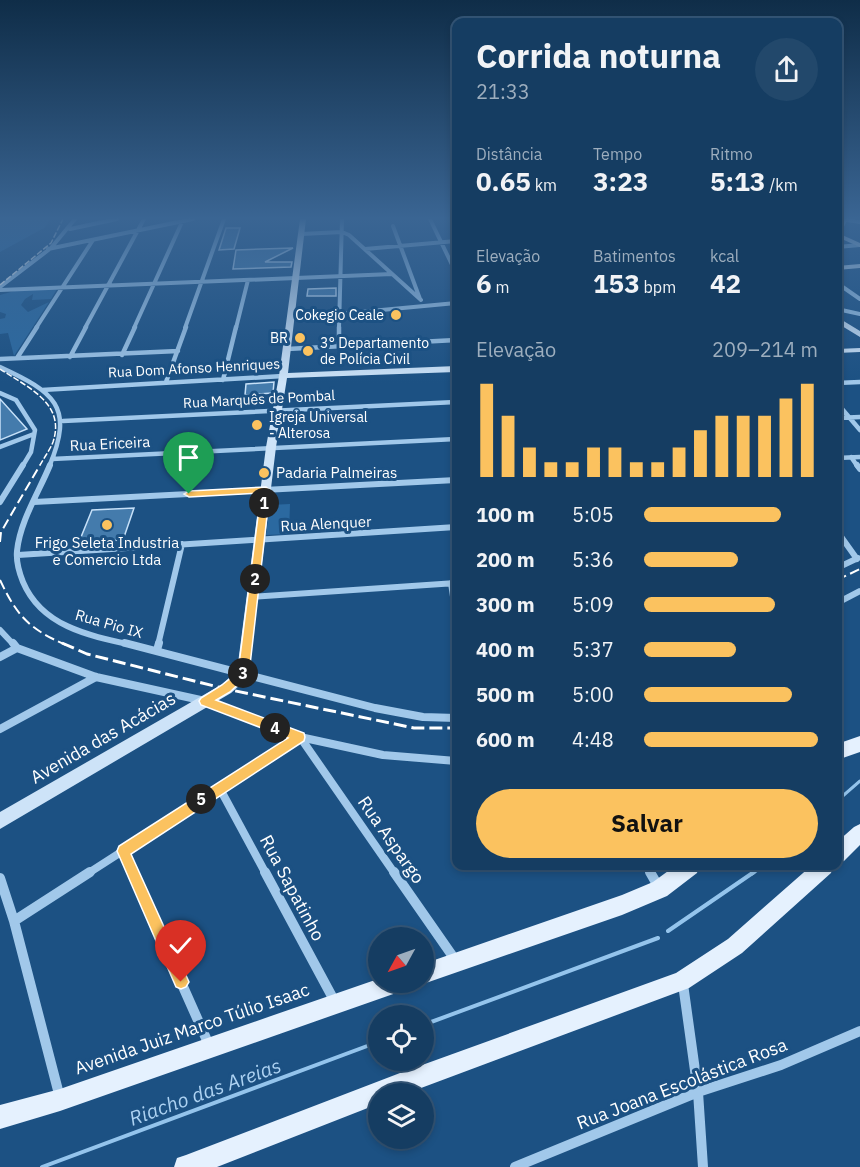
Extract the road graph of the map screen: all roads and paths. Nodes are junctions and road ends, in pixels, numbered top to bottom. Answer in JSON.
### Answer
{"nodes":[{"id":1,"x":18,"y":273,"type":"edge"},
{"id":2,"x":72,"y":273,"type":"edge"},
{"id":3,"x":115,"y":273,"type":"edge"},
{"id":4,"x":159,"y":273,"type":"edge"},
{"id":5,"x":205,"y":273,"type":"edge"},
{"id":6,"x":297,"y":273,"type":"edge"},
{"id":7,"x":341,"y":273,"type":"edge"},
{"id":8,"x":411,"y":273,"type":"edge"},
{"id":9,"x":392,"y":274,"type":"joint"},
{"id":10,"x":341,"y":277,"type":"junction"},
{"id":11,"x":296,"y":278,"type":"junction"},
{"id":12,"x":248,"y":280,"type":"junction"},
{"id":13,"x":202,"y":282,"type":"junction"},
{"id":14,"x":154,"y":284,"type":"junction"},
{"id":15,"x":108,"y":286,"type":"junction"},
{"id":16,"x":842,"y":286,"type":"edge"},
{"id":17,"x":63,"y":287,"type":"junction"},
{"id":18,"x":0,"y":288,"type":"edge"},
{"id":19,"x":850,"y":292,"type":"junction"},
{"id":20,"x":860,"y":292,"type":"edge"},
{"id":21,"x":860,"y":299,"type":"edge"},
{"id":22,"x":421,"y":300,"type":"junction"},
{"id":23,"x":452,"y":304,"type":"edge"},
{"id":24,"x":425,"y":307,"type":"junction"},
{"id":25,"x":842,"y":310,"type":"edge"},
{"id":26,"x":339,"y":314,"type":"junction"},
{"id":27,"x":860,"y":314,"type":"edge"},
{"id":28,"x":842,"y":318,"type":"edge"},
{"id":29,"x":842,"y":323,"type":"edge"},
{"id":30,"x":860,"y":330,"type":"edge"},
{"id":31,"x":860,"y":335,"type":"edge"},
{"id":32,"x":452,"y":339,"type":"edge"},
{"id":33,"x":339,"y":346,"type":"junction"},
{"id":34,"x":287,"y":349,"type":"junction"},
{"id":35,"x":860,"y":350,"type":"edge"},
{"id":36,"x":178,"y":351,"type":"junction"},
{"id":37,"x":842,"y":351,"type":"edge"},
{"id":38,"x":122,"y":355,"type":"junction"},
{"id":39,"x":70,"y":357,"type":"junction"},
{"id":40,"x":17,"y":358,"type":"junction"},
{"id":41,"x":0,"y":359,"type":"edge"},
{"id":42,"x":0,"y":367,"type":"edge"},
{"id":43,"x":452,"y":369,"type":"edge"},
{"id":44,"x":283,"y":376,"type":"junction"},
{"id":45,"x":223,"y":380,"type":"junction"},
{"id":46,"x":166,"y":382,"type":"junction"},
{"id":47,"x":860,"y":382,"type":"edge"},
{"id":48,"x":842,"y":383,"type":"edge"},
{"id":49,"x":42,"y":390,"type":"junction"},
{"id":50,"x":0,"y":393,"type":"edge"},
{"id":51,"x":452,"y":402,"type":"edge"},
{"id":52,"x":842,"y":409,"type":"edge"},
{"id":53,"x":277,"y":410,"type":"junction"},
{"id":54,"x":849,"y":417,"type":"junction"},
{"id":55,"x":860,"y":417,"type":"edge"},
{"id":56,"x":842,"y":418,"type":"edge"},
{"id":57,"x":63,"y":421,"type":"junction"},
{"id":58,"x":860,"y":430,"type":"edge"},
{"id":59,"x":34,"y":434,"type":"junction"},
{"id":60,"x":452,"y":439,"type":"edge"},
{"id":61,"x":0,"y":447,"type":"edge"},
{"id":62,"x":271,"y":447,"type":"junction"},
{"id":63,"x":851,"y":457,"type":"junction"},
{"id":64,"x":860,"y":457,"type":"edge"},
{"id":65,"x":842,"y":458,"type":"edge"},
{"id":66,"x":52,"y":459,"type":"junction"},
{"id":67,"x":860,"y":469,"type":"edge"},
{"id":68,"x":452,"y":480,"type":"edge"},
{"id":69,"x":266,"y":490,"type":"junction"},
{"id":70,"x":3,"y":494,"type":"edge"},
{"id":71,"x":0,"y":502,"type":"edge"},
{"id":72,"x":34,"y":502,"type":"junction"},
{"id":73,"x":452,"y":527,"type":"edge"},
{"id":74,"x":842,"y":537,"type":"edge"},
{"id":75,"x":259,"y":539,"type":"junction"},
{"id":76,"x":182,"y":544,"type":"junction"},
{"id":77,"x":18,"y":555,"type":"junction"},
{"id":78,"x":858,"y":558,"type":"edge"},
{"id":79,"x":842,"y":566,"type":"edge"},
{"id":80,"x":452,"y":583,"type":"edge"},
{"id":81,"x":860,"y":591,"type":"edge"},
{"id":82,"x":252,"y":597,"type":"junction"},
{"id":83,"x":842,"y":600,"type":"edge"},
{"id":84,"x":0,"y":630,"type":"edge"},
{"id":85,"x":17,"y":648,"type":"junction"},
{"id":86,"x":157,"y":650,"type":"junction"},
{"id":87,"x":0,"y":657,"type":"edge"},
{"id":88,"x":243,"y":674,"type":"junction"},
{"id":89,"x":96,"y":677,"type":"junction"},
{"id":90,"x":205,"y":701,"type":"junction"},
{"id":91,"x":452,"y":718,"type":"edge"},
{"id":92,"x":0,"y":729,"type":"edge"},
{"id":93,"x":300,"y":737,"type":"junction"},
{"id":94,"x":860,"y":744,"type":"edge"},
{"id":95,"x":842,"y":749,"type":"edge"},
{"id":96,"x":452,"y":761,"type":"edge"},
{"id":97,"x":219,"y":787,"type":"junction"},
{"id":98,"x":0,"y":821,"type":"edge"},
{"id":99,"x":860,"y":833,"type":"edge"},
{"id":100,"x":842,"y":849,"type":"edge"},
{"id":101,"x":123,"y":851,"type":"junction"},
{"id":102,"x":649,"y":870,"type":"edge"},
{"id":103,"x":685,"y":870,"type":"edge"},
{"id":104,"x":820,"y":870,"type":"edge"},
{"id":105,"x":0,"y":878,"type":"edge"},
{"id":106,"x":660,"y":889,"type":"junction"},
{"id":107,"x":14,"y":921,"type":"junction"},
{"id":108,"x":456,"y":961,"type":"junction"},
{"id":109,"x":434,"y":970,"type":"edge"},
{"id":110,"x":682,"y":981,"type":"junction"},
{"id":111,"x":369,"y":993,"type":"edge"},
{"id":112,"x":337,"y":1005,"type":"junction"},
{"id":113,"x":860,"y":1031,"type":"edge"},
{"id":114,"x":210,"y":1047,"type":"junction"},
{"id":115,"x":698,"y":1092,"type":"junction"},
{"id":116,"x":60,"y":1100,"type":"junction"},
{"id":117,"x":0,"y":1117,"type":"edge"},
{"id":118,"x":223,"y":1160,"type":"edge"},
{"id":119,"x":186,"y":1167,"type":"edge"},
{"id":120,"x":515,"y":1167,"type":"edge"},
{"id":121,"x":704,"y":1167,"type":"edge"}],
"edges":[{"from":1,"to":18,"type":"street"},
{"from":2,"to":17,"type":"street"},
{"from":3,"to":15,"type":"street"},
{"from":4,"to":14,"type":"street"},
{"from":5,"to":13,"type":"street"},
{"from":6,"to":11,"type":"main road"},
{"from":7,"to":10,"type":"street"},
{"from":8,"to":22,"type":"street"},
{"from":9,"to":10,"type":"street"},
{"from":9,"to":22,"type":"street"},
{"from":10,"to":11,"type":"street"},
{"from":10,"to":26,"type":"street"},
{"from":11,"to":12,"type":"street"},
{"from":11,"to":34,"type":"main road"},
{"from":12,"to":13,"type":"street"},
{"from":12,"to":45,"type":"street"},
{"from":13,"to":14,"type":"street"},
{"from":13,"to":36,"type":"street"},
{"from":14,"to":15,"type":"street"},
{"from":14,"to":38,"type":"street"},
{"from":15,"to":17,"type":"street"},
{"from":15,"to":39,"type":"street"},
{"from":16,"to":19,"type":"street"},
{"from":17,"to":18,"type":"street"},
{"from":17,"to":40,"type":"street"},
{"from":19,"to":20,"type":"street"},
{"from":19,"to":21,"type":"street"},
{"from":22,"to":24,"type":"street"},
{"from":23,"to":24,"type":"street"},
{"from":24,"to":26,"type":"street"},
{"from":25,"to":27,"type":"street"},
{"from":26,"to":33,"type":"street"},
{"from":28,"to":30,"type":"main road"},
{"from":29,"to":31,"type":"main road"},
{"from":32,"to":33,"type":"street"},
{"from":33,"to":34,"type":"street"},
{"from":34,"to":44,"type":"main road"},
{"from":35,"to":37,"type":"main road"},
{"from":36,"to":38,"type":"street"},
{"from":36,"to":46,"type":"street"},
{"from":38,"to":39,"type":"street"},
{"from":39,"to":40,"type":"street"},
{"from":40,"to":41,"type":"street"},
{"from":42,"to":49,"type":"street"},
{"from":43,"to":44,"type":"main road","name":"Rua Dom Afonso Henriques"},
{"from":44,"to":45,"type":"street","name":"Rua Dom Afonso Henriques"},
{"from":44,"to":53,"type":"main road"},
{"from":45,"to":46,"type":"street","name":"Rua Dom Afonso Henriques"},
{"from":46,"to":49,"type":"street","name":"Rua Dom Afonso Henriques"},
{"from":47,"to":48,"type":"street"},
{"from":49,"to":57,"type":"street"},
{"from":50,"to":59,"type":"street"},
{"from":51,"to":53,"type":"street","name":"Rua Marquês de Pombal"},
{"from":52,"to":54,"type":"street"},
{"from":53,"to":57,"type":"street","name":"Rua Marquês de Pombal"},
{"from":53,"to":62,"type":"main road"},
{"from":54,"to":55,"type":"street"},
{"from":54,"to":56,"type":"street"},
{"from":54,"to":58,"type":"street"},
{"from":57,"to":66,"type":"street","name":"Rua Pio IX"},
{"from":59,"to":61,"type":"street"},
{"from":59,"to":70,"type":"street"},
{"from":60,"to":62,"type":"street","name":"Rua Ericeira"},
{"from":62,"to":66,"type":"street","name":"Rua Ericeira"},
{"from":62,"to":69,"type":"main road"},
{"from":63,"to":64,"type":"street"},
{"from":63,"to":65,"type":"street"},
{"from":63,"to":67,"type":"street"},
{"from":66,"to":72,"type":"street","name":"Rua Pio IX"},
{"from":68,"to":69,"type":"street"},
{"from":69,"to":72,"type":"street"},
{"from":69,"to":75,"type":"main road"},
{"from":70,"to":71,"type":"street"},
{"from":72,"to":77,"type":"street","name":"Rua Pio IX"},
{"from":73,"to":75,"type":"street","name":"Rua Alenquer"},
{"from":74,"to":78,"type":"street"},
{"from":75,"to":76,"type":"street","name":"Rua Alenquer"},
{"from":75,"to":82,"type":"main road"},
{"from":76,"to":77,"type":"street","name":"Rua Alenquer"},
{"from":76,"to":86,"type":"street"},
{"from":77,"to":86,"type":"street","name":"Rua Pio IX"},
{"from":78,"to":79,"type":"street"},
{"from":80,"to":82,"type":"street"},
{"from":81,"to":83,"type":"street"},
{"from":82,"to":88,"type":"main road"},
{"from":84,"to":85,"type":"street"},
{"from":85,"to":87,"type":"street"},
{"from":85,"to":89,"type":"street"},
{"from":86,"to":88,"type":"street","name":"Rua Pio IX"},
{"from":88,"to":90,"type":"main road","name":"Avenida das Acácias"},
{"from":88,"to":91,"type":"street","name":"Rua Pio IX"},
{"from":89,"to":90,"type":"street"},
{"from":89,"to":92,"type":"street"},
{"from":90,"to":93,"type":"street"},
{"from":90,"to":98,"type":"main road","name":"Avenida das Acácias"},
{"from":93,"to":96,"type":"street"},
{"from":93,"to":97,"type":"street"},
{"from":93,"to":108,"type":"street","name":"Rua Aspargo"},
{"from":94,"to":95,"type":"main road"},
{"from":97,"to":101,"type":"street"},
{"from":97,"to":112,"type":"street","name":"Rua Sapatinho"},
{"from":99,"to":100,"type":"main road"},
{"from":101,"to":107,"type":"street"},
{"from":101,"to":114,"type":"street"},
{"from":102,"to":106,"type":"street"},
{"from":103,"to":106,"type":"main road"},
{"from":104,"to":110,"type":"main road"},
{"from":105,"to":107,"type":"street"},
{"from":106,"to":108,"type":"main road"},
{"from":107,"to":116,"type":"street"},
{"from":108,"to":109,"type":"main road"},
{"from":110,"to":115,"type":"street"},
{"from":110,"to":118,"type":"main road"},
{"from":111,"to":112,"type":"main road","name":"Avenida Juiz Marco Túlio Isaac"},
{"from":112,"to":114,"type":"main road","name":"Avenida Juiz Marco Túlio Isaac"},
{"from":113,"to":115,"type":"street","name":"Rua Joana Escolástica Rosa"},
{"from":114,"to":116,"type":"main road","name":"Avenida Juiz Marco Túlio Isaac"},
{"from":115,"to":120,"type":"street","name":"Rua Joana Escolástica Rosa"},
{"from":115,"to":121,"type":"street"},
{"from":116,"to":117,"type":"main road","name":"Avenida Juiz Marco Túlio Isaac"},
{"from":118,"to":119,"type":"main road"}]}
